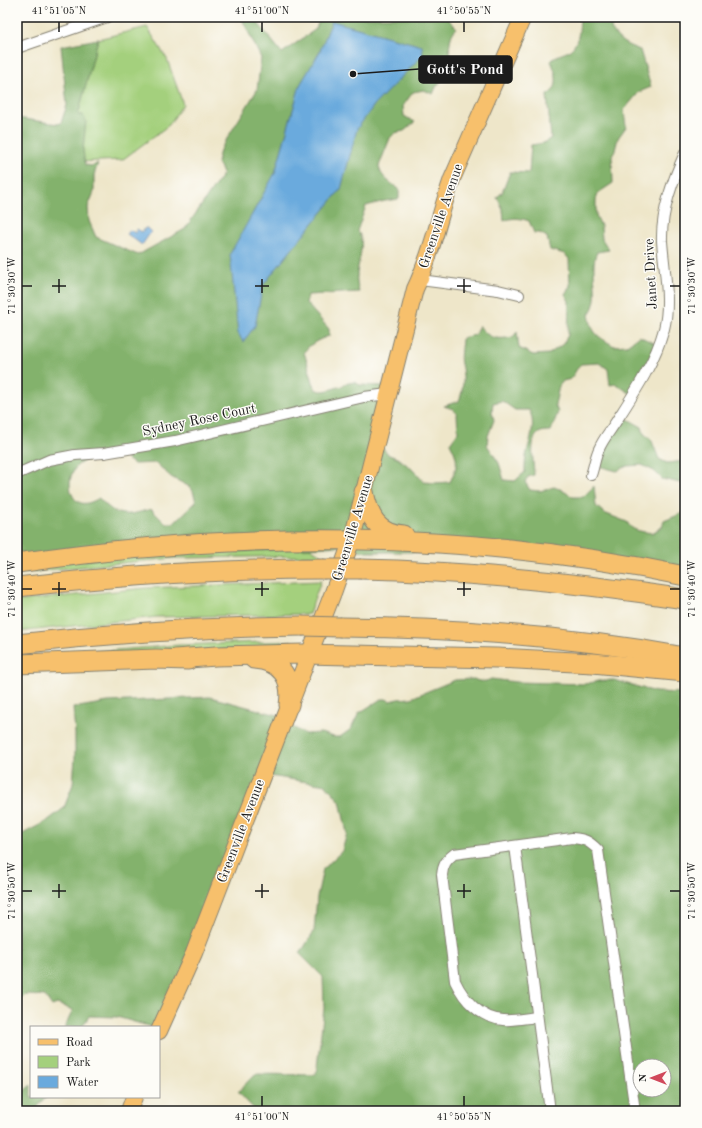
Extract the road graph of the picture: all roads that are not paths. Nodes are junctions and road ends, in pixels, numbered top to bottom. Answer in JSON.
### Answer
{"nodes":[{"id":1,"x":107,"y":17,"type":"edge"},
{"id":2,"x":523,"y":17,"type":"edge"},
{"id":3,"x":17,"y":48,"type":"edge"},
{"id":4,"x":685,"y":153,"type":"edge"},
{"id":5,"x":420,"y":280,"type":"junction"},
{"id":6,"x":519,"y":295,"type":"dead end"},
{"id":7,"x":388,"y":394,"type":"junction"},
{"id":8,"x":17,"y":474,"type":"edge"},
{"id":9,"x":591,"y":475,"type":"dead end"},
{"id":10,"x":364,"y":492,"type":"junction"},
{"id":11,"x":352,"y":539,"type":"junction"},
{"id":12,"x":450,"y":544,"type":"junction"},
{"id":13,"x":17,"y":563,"type":"edge"},
{"id":14,"x":685,"y":576,"type":"edge"},
{"id":15,"x":17,"y":587,"type":"edge"},
{"id":16,"x":685,"y":599,"type":"edge"},
{"id":17,"x":17,"y":644,"type":"edge"},
{"id":18,"x":310,"y":654,"type":"junction"},
{"id":19,"x":685,"y":657,"type":"edge"},
{"id":20,"x":175,"y":659,"type":"junction"},
{"id":21,"x":17,"y":664,"type":"edge"},
{"id":22,"x":685,"y":672,"type":"edge"},
{"id":23,"x":289,"y":705,"type":"junction"},
{"id":24,"x":515,"y":846,"type":"junction"},
{"id":25,"x":537,"y":1017,"type":"junction"},
{"id":26,"x":160,"y":1029,"type":"edge"},
{"id":27,"x":134,"y":1098,"type":"edge"},
{"id":28,"x":129,"y":1111,"type":"edge"},
{"id":29,"x":550,"y":1111,"type":"edge"},
{"id":30,"x":632,"y":1111,"type":"edge"}],
"edges":[{"from":1,"to":3,"type":"street"},
{"from":2,"to":5,"type":"main road","name":"Greenville Avenue"},
{"from":4,"to":9,"type":"street","name":"Janet Drive"},
{"from":5,"to":6,"type":"street"},
{"from":5,"to":7,"type":"main road","name":"Greenville Avenue"},
{"from":7,"to":8,"type":"street","name":"Sydney Rose Court"},
{"from":7,"to":10,"type":"main road","name":"Greenville Avenue"},
{"from":10,"to":11,"type":"main road","name":"Greenville Avenue"},
{"from":10,"to":12,"type":"highway"},
{"from":11,"to":12,"type":"highway"},
{"from":11,"to":13,"type":"highway"},
{"from":11,"to":18,"type":"main road","name":"Greenville Avenue"},
{"from":12,"to":14,"type":"highway"},
{"from":15,"to":16,"type":"highway","bridge":true},
{"from":17,"to":19,"type":"highway","bridge":true},
{"from":18,"to":20,"type":"highway"},
{"from":18,"to":22,"type":"highway"},
{"from":18,"to":23,"type":"main road","name":"Greenville Avenue"},
{"from":20,"to":21,"type":"highway"},
{"from":20,"to":23,"type":"highway"},
{"from":23,"to":26,"type":"main road","name":"Greenville Avenue"},
{"from":24,"to":25,"type":"street"},
{"from":24,"to":25,"type":"street"},
{"from":24,"to":30,"type":"street"},
{"from":25,"to":29,"type":"street"},
{"from":27,"to":28,"type":"main road"}]}
